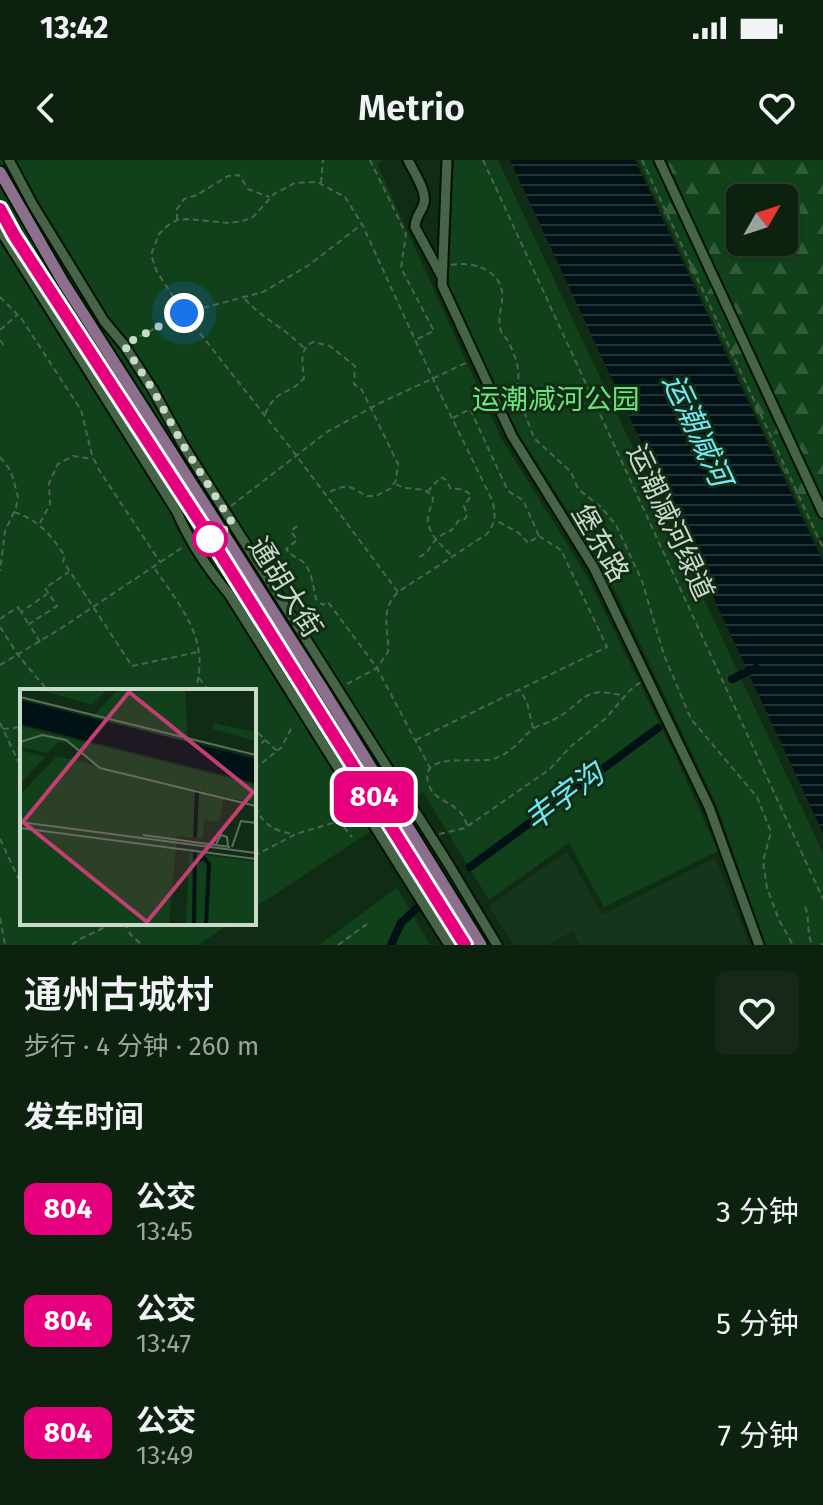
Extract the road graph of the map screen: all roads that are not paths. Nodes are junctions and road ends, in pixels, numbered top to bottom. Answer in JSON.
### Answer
{"nodes":[{"id":1,"x":9,"y":160,"type":"edge"},
{"id":2,"x":408,"y":160,"type":"edge"},
{"id":3,"x":447,"y":160,"type":"edge"},
{"id":4,"x":659,"y":160,"type":"edge"},
{"id":5,"x":0,"y":172,"type":"edge"},
{"id":6,"x":0,"y":209,"type":"edge"},
{"id":7,"x":0,"y":230,"type":"edge"},
{"id":8,"x":442,"y":272,"type":"junction"},
{"id":9,"x":823,"y":513,"type":"edge"},
{"id":10,"x":449,"y":945,"type":"edge"},
{"id":11,"x":465,"y":945,"type":"edge"},
{"id":12,"x":481,"y":945,"type":"edge"},
{"id":13,"x":497,"y":945,"type":"edge"},
{"id":14,"x":759,"y":945,"type":"edge"}],
"edges":[{"from":1,"to":13,"type":"street"},
{"from":2,"to":8,"type":"street"},
{"from":3,"to":8,"type":"street","name":"堡东路"},
{"from":4,"to":9,"type":"street"},
{"from":5,"to":12,"type":"main road","name":"通胡大街"},
{"from":6,"to":11,"type":"main road","name":"通胡大街"},
{"from":7,"to":10,"type":"street"},
{"from":8,"to":14,"type":"street","name":"堡东路"}]}
